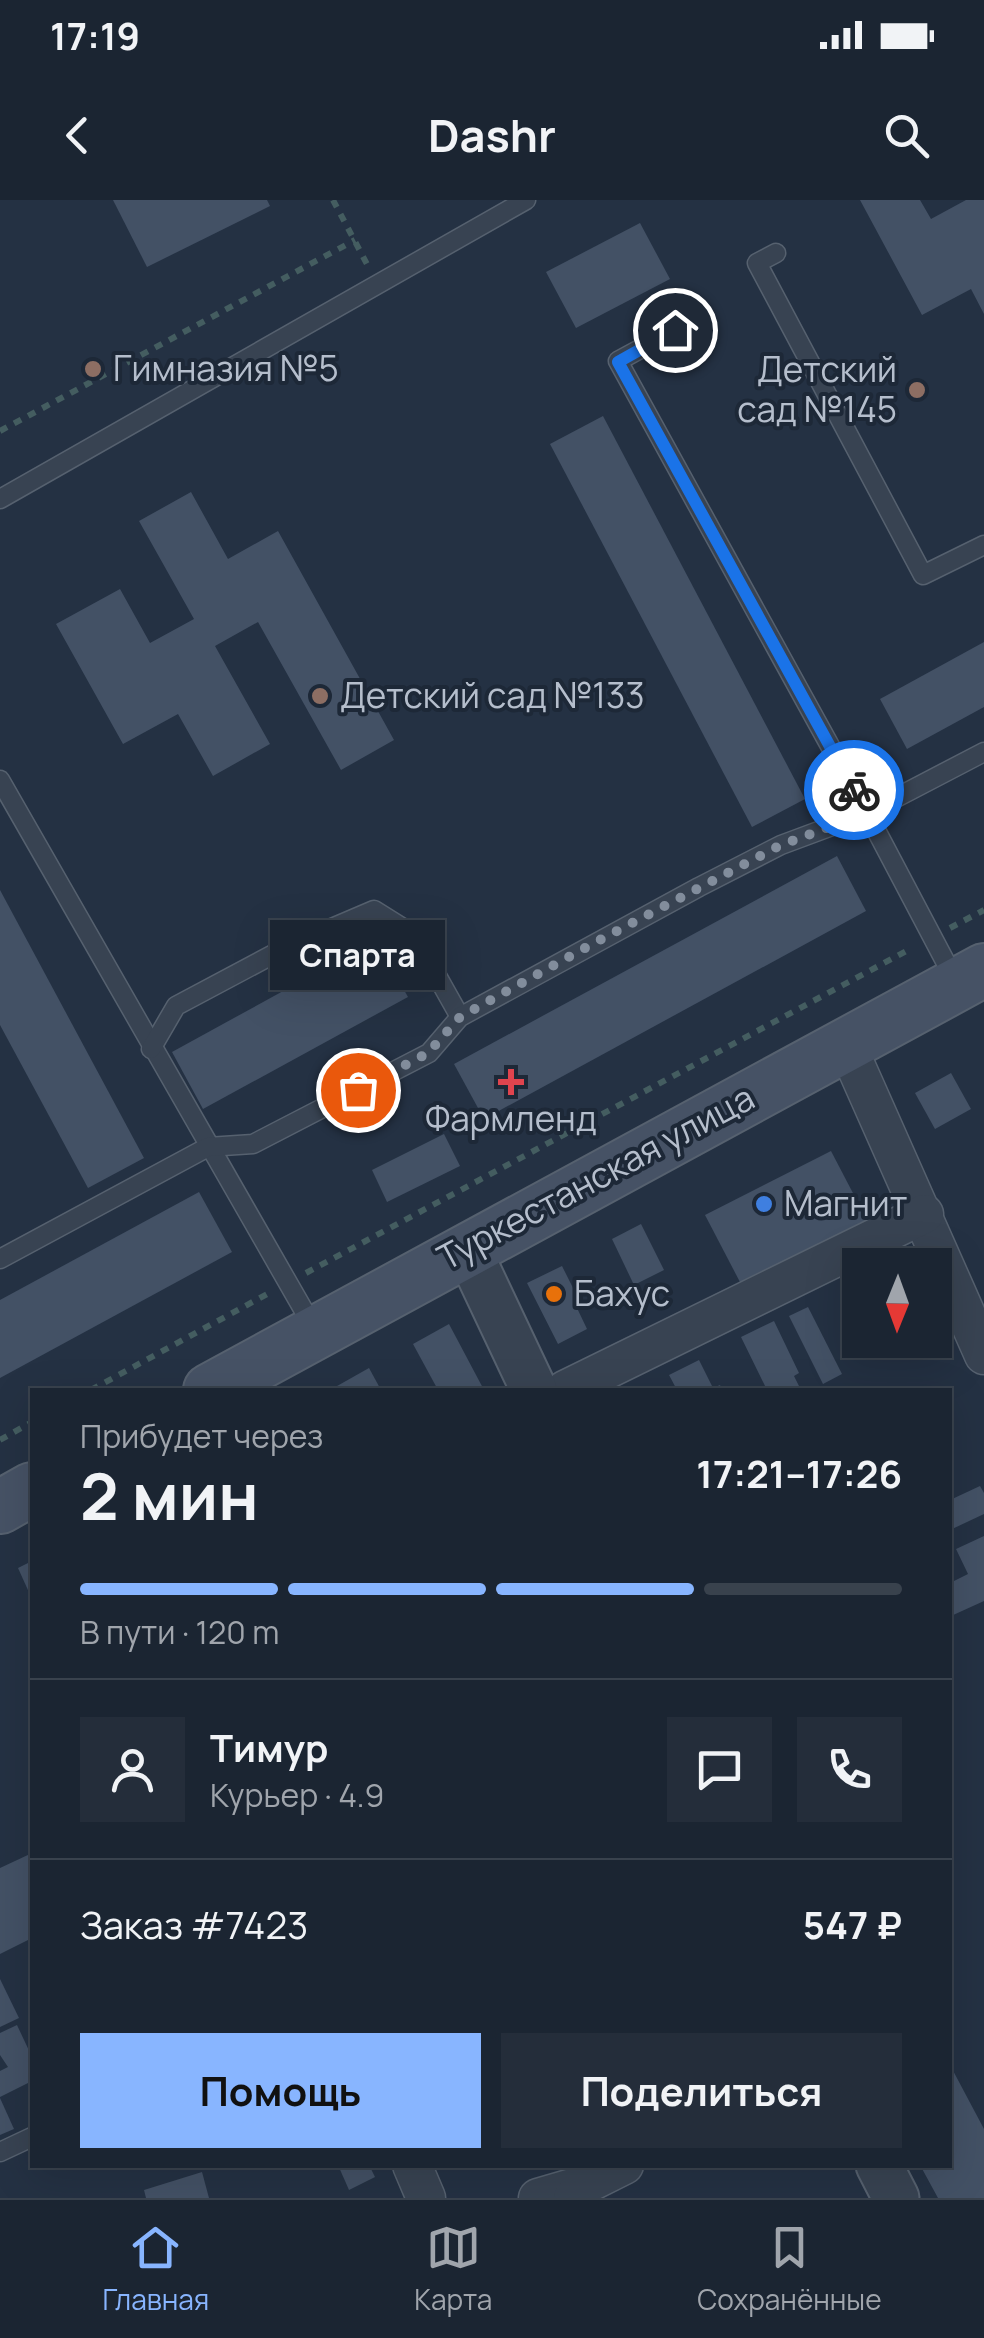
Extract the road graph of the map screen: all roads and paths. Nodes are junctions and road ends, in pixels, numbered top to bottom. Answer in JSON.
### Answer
{"nodes":[{"id":1,"x":334,"y":200,"type":"edge"},
{"id":2,"x":526,"y":200,"type":"edge"},
{"id":3,"x":354,"y":240,"type":"junction"},
{"id":4,"x":776,"y":253,"type":"dead end"},
{"id":5,"x":378,"y":284,"type":"junction"},
{"id":6,"x":675,"y":330,"type":"dead end"},
{"id":7,"x":0,"y":432,"type":"edge"},
{"id":8,"x":0,"y":499,"type":"edge"},
{"id":9,"x":984,"y":545,"type":"edge"},
{"id":10,"x":984,"y":752,"type":"edge"},
{"id":11,"x":0,"y":780,"type":"edge"},
{"id":12,"x":867,"y":813,"type":"junction"},
{"id":13,"x":984,"y":910,"type":"edge"},
{"id":14,"x":932,"y":938,"type":"junction"},
{"id":15,"x":970,"y":977,"type":"edge"},
{"id":16,"x":460,"y":1017,"type":"junction"},
{"id":17,"x":846,"y":1044,"type":"junction"},
{"id":18,"x":151,"y":1049,"type":"junction"},
{"id":19,"x":208,"y":1147,"type":"junction"},
{"id":20,"x":924,"y":1214,"type":"junction"},
{"id":21,"x":466,"y":1248,"type":"junction"},
{"id":22,"x":0,"y":1260,"type":"edge"},
{"id":23,"x":287,"y":1283,"type":"junction"},
{"id":24,"x":315,"y":1330,"type":"junction"},
{"id":25,"x":984,"y":1355,"type":"edge"},
{"id":26,"x":95,"y":1388,"type":"edge"},
{"id":27,"x":214,"y":1388,"type":"edge"},
{"id":28,"x":533,"y":1388,"type":"edge"},
{"id":29,"x":568,"y":1388,"type":"edge"},
{"id":30,"x":30,"y":1423,"type":"edge"},
{"id":31,"x":0,"y":1440,"type":"edge"},
{"id":32,"x":30,"y":1490,"type":"edge"},
{"id":33,"x":0,"y":1507,"type":"edge"},
{"id":34,"x":30,"y":2138,"type":"edge"},
{"id":35,"x":0,"y":2152,"type":"edge"},
{"id":36,"x":413,"y":2168,"type":"edge"},
{"id":37,"x":619,"y":2168,"type":"edge"},
{"id":38,"x":881,"y":2168,"type":"edge"},
{"id":39,"x":580,"y":2191,"type":"edge"},
{"id":40,"x":426,"y":2198,"type":"edge"},
{"id":41,"x":538,"y":2198,"type":"edge"},
{"id":42,"x":896,"y":2198,"type":"edge"}],
"edges":[{"from":1,"to":3,"type":"path"},
{"from":2,"to":5,"type":"lane"},
{"from":3,"to":5,"type":"path"},
{"from":3,"to":7,"type":"path"},
{"from":4,"to":9,"type":"lane"},
{"from":5,"to":8,"type":"lane"},
{"from":6,"to":12,"type":"lane"},
{"from":10,"to":12,"type":"lane"},
{"from":11,"to":18,"type":"lane"},
{"from":12,"to":14,"type":"lane"},
{"from":12,"to":16,"type":"lane"},
{"from":13,"to":14,"type":"path"},
{"from":14,"to":15,"type":"lane"},
{"from":14,"to":23,"type":"path"},
{"from":15,"to":17,"type":"main road","name":"Туркестанская улица"},
{"from":16,"to":18,"type":"lane"},
{"from":16,"to":19,"type":"lane"},
{"from":17,"to":20,"type":"street"},
{"from":17,"to":21,"type":"main road","name":"Туркестанская улица"},
{"from":18,"to":19,"type":"lane"},
{"from":19,"to":22,"type":"lane"},
{"from":19,"to":23,"type":"lane"},
{"from":20,"to":25,"type":"street"},
{"from":20,"to":29,"type":"street"},
{"from":21,"to":24,"type":"main road","name":"Туркестанская улица"},
{"from":21,"to":28,"type":"street"},
{"from":23,"to":24,"type":"lane"},
{"from":23,"to":26,"type":"path"},
{"from":24,"to":27,"type":"main road","name":"Туркестанская улица"},
{"from":30,"to":31,"type":"path"},
{"from":32,"to":33,"type":"main road"},
{"from":34,"to":35,"type":"lane"},
{"from":36,"to":40,"type":"street"},
{"from":37,"to":39,"type":"street"},
{"from":38,"to":42,"type":"street"},
{"from":39,"to":41,"type":"street"}]}
